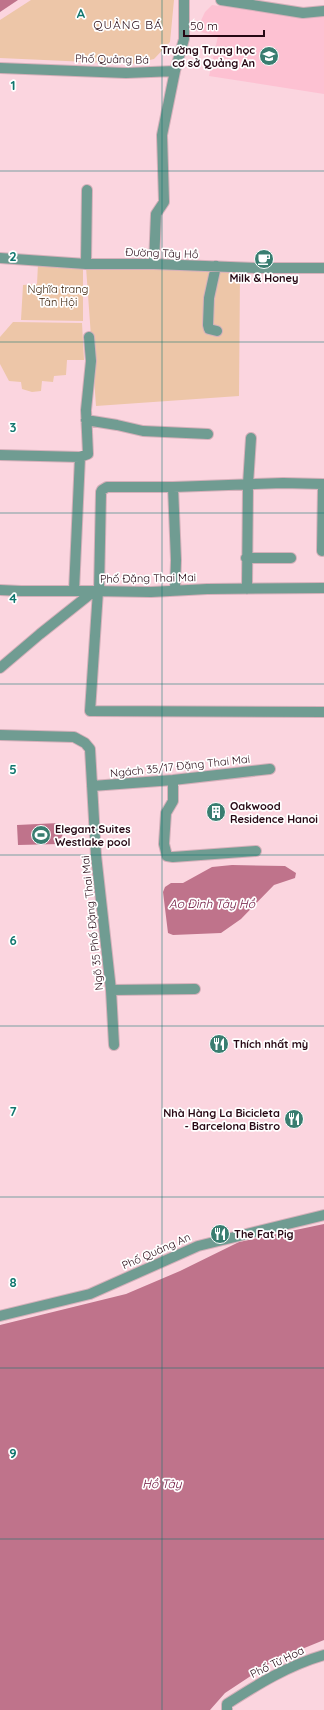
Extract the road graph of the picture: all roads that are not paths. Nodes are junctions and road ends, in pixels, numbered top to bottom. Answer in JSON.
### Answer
{"nodes":[{"id":1,"x":184,"y":0,"type":"edge"},
{"id":2,"x":221,"y":0,"type":"edge"},
{"id":3,"x":246,"y":2,"type":"edge"},
{"id":4,"x":324,"y":11,"type":"edge"},
{"id":5,"x":0,"y":68,"type":"edge"},
{"id":6,"x":175,"y":71,"type":"junction"},
{"id":7,"x":86,"y":190,"type":"dead end"},
{"id":8,"x":0,"y":258,"type":"edge"},
{"id":9,"x":86,"y":264,"type":"junction"},
{"id":10,"x":154,"y":264,"type":"junction"},
{"id":11,"x":216,"y":266,"type":"junction"},
{"id":12,"x":324,"y":268,"type":"edge"},
{"id":13,"x":217,"y":331,"type":"dead end"},
{"id":14,"x":89,"y":337,"type":"dead end"},
{"id":15,"x":86,"y":420,"type":"junction"},
{"id":16,"x":208,"y":434,"type":"dead end"},
{"id":17,"x":251,"y":438,"type":"dead end"},
{"id":18,"x":0,"y":455,"type":"edge"},
{"id":19,"x":80,"y":457,"type":"junction"},
{"id":20,"x":248,"y":484,"type":"junction"},
{"id":21,"x":173,"y":487,"type":"junction"},
{"id":22,"x":322,"y":551,"type":"dead end"},
{"id":23,"x":246,"y":558,"type":"junction"},
{"id":24,"x":291,"y":558,"type":"dead end"},
{"id":25,"x":324,"y":588,"type":"edge"},
{"id":26,"x":246,"y":589,"type":"junction"},
{"id":27,"x":0,"y":590,"type":"edge"},
{"id":28,"x":175,"y":590,"type":"junction"},
{"id":29,"x":74,"y":591,"type":"junction"},
{"id":30,"x":97,"y":591,"type":"junction"},
{"id":31,"x":0,"y":668,"type":"edge"},
{"id":32,"x":324,"y":712,"type":"edge"},
{"id":33,"x":0,"y":735,"type":"edge"},
{"id":34,"x":270,"y":769,"type":"dead end"},
{"id":35,"x":173,"y":780,"type":"junction"},
{"id":36,"x":92,"y":786,"type":"junction"},
{"id":37,"x":256,"y":851,"type":"dead end"},
{"id":38,"x":195,"y":989,"type":"dead end"},
{"id":39,"x":111,"y":990,"type":"junction"},
{"id":40,"x":114,"y":1045,"type":"dead end"},
{"id":41,"x":324,"y":1214,"type":"edge"},
{"id":42,"x":0,"y":1316,"type":"edge"},
{"id":43,"x":324,"y":1655,"type":"edge"},
{"id":44,"x":227,"y":1710,"type":"edge"}],
"edges":[{"from":1,"to":6,"type":"street"},
{"from":2,"to":3,"type":"street"},
{"from":3,"to":4,"type":"street"},
{"from":5,"to":6,"type":"street","name":"Phố Quảng Bá"},
{"from":6,"to":10,"type":"street"},
{"from":7,"to":9,"type":"street"},
{"from":8,"to":9,"type":"street","name":"Đường Tây Hồ"},
{"from":9,"to":10,"type":"street","name":"Đường Tây Hồ"},
{"from":10,"to":11,"type":"street","name":"Đường Tây Hồ"},
{"from":11,"to":12,"type":"street","name":"Đường Tây Hồ"},
{"from":11,"to":13,"type":"street"},
{"from":14,"to":15,"type":"street"},
{"from":15,"to":16,"type":"street"},
{"from":15,"to":19,"type":"street"},
{"from":17,"to":20,"type":"street"},
{"from":18,"to":19,"type":"street"},
{"from":19,"to":29,"type":"street"},
{"from":20,"to":21,"type":"street"},
{"from":20,"to":22,"type":"street"},
{"from":20,"to":23,"type":"street"},
{"from":21,"to":28,"type":"street"},
{"from":21,"to":30,"type":"street"},
{"from":23,"to":24,"type":"street"},
{"from":23,"to":26,"type":"street"},
{"from":25,"to":26,"type":"street","name":"Phố Đặng Thai Mai"},
{"from":26,"to":28,"type":"street","name":"Phố Đặng Thai Mai"},
{"from":27,"to":29,"type":"street"},
{"from":28,"to":30,"type":"street","name":"Phố Đặng Thai Mai"},
{"from":29,"to":30,"type":"street"},
{"from":30,"to":31,"type":"street","name":"Phố Đặng Thai Mai"},
{"from":30,"to":32,"type":"street"},
{"from":33,"to":36,"type":"street","name":"Ngõ 35 Phố Đặng Thai Mai"},
{"from":34,"to":35,"type":"street","name":"Ngách 35/17 Đặng Thai Mai"},
{"from":35,"to":36,"type":"street","name":"Ngách 35/17 Đặng Thai Mai"},
{"from":35,"to":37,"type":"street"},
{"from":36,"to":39,"type":"street","name":"Ngõ 35 Phố Đặng Thai Mai"},
{"from":38,"to":39,"type":"street"},
{"from":39,"to":40,"type":"street","name":"Ngõ 35 Phố Đặng Thai Mai"},
{"from":41,"to":42,"type":"street","name":"Phố Quảng An"},
{"from":43,"to":44,"type":"street","name":"Phố Từ Hoa"}]}
